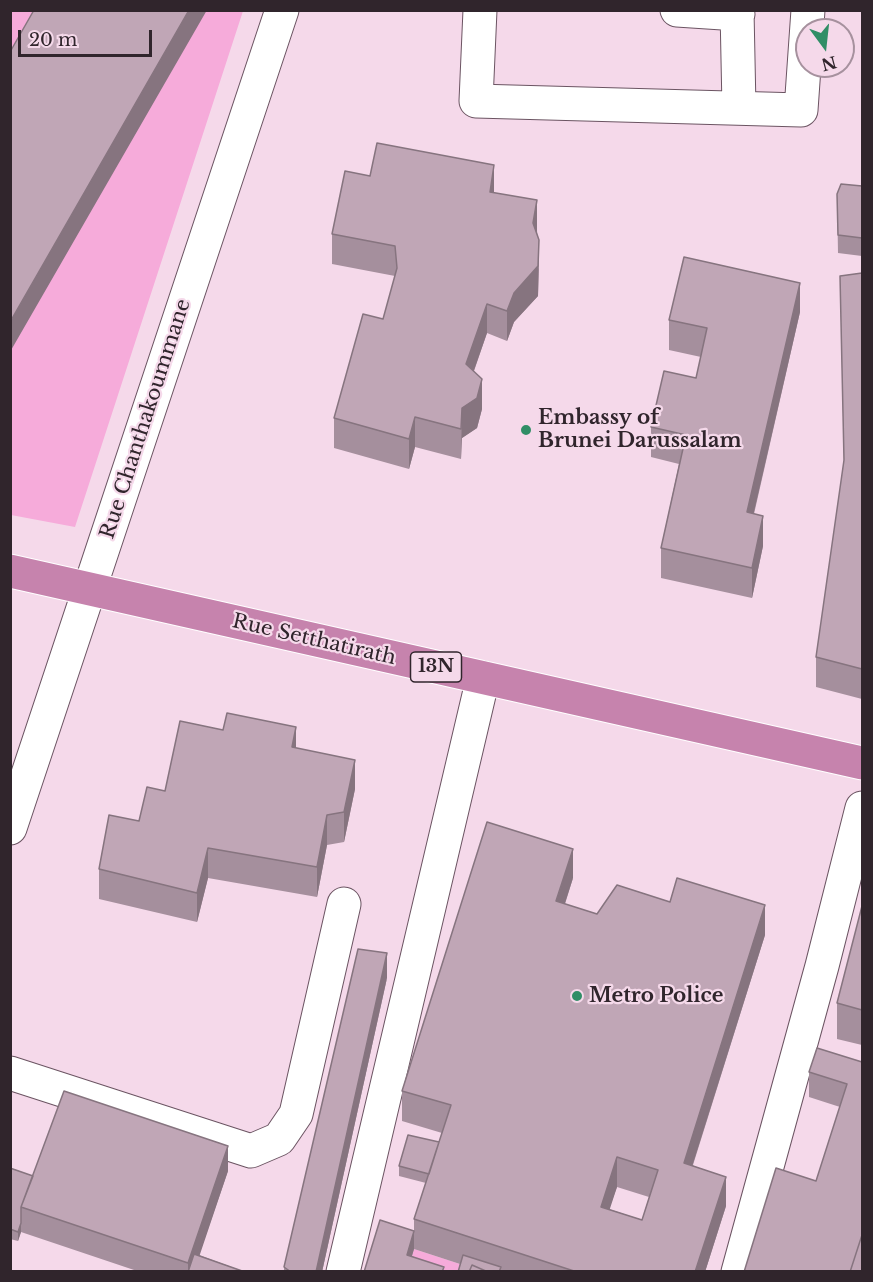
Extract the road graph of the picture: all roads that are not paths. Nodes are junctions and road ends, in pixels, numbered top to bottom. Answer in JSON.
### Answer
{"nodes":[{"id":1,"x":282,"y":10,"type":"edge"},
{"id":2,"x":480,"y":10,"type":"edge"},
{"id":3,"x":677,"y":10,"type":"edge"},
{"id":4,"x":808,"y":10,"type":"edge"},
{"id":5,"x":738,"y":12,"type":"edge"},
{"id":6,"x":739,"y":108,"type":"junction"},
{"id":7,"x":10,"y":571,"type":"edge"},
{"id":8,"x":90,"y":589,"type":"junction"},
{"id":9,"x":483,"y":678,"type":"junction"},
{"id":10,"x":862,"y":763,"type":"edge"},
{"id":11,"x":862,"y":808,"type":"edge"},
{"id":12,"x":10,"y":828,"type":"edge"},
{"id":13,"x":344,"y":904,"type":"dead end"},
{"id":14,"x":799,"y":1047,"type":"junction"},
{"id":15,"x":831,"y":1055,"type":"edge"},
{"id":16,"x":10,"y":1073,"type":"edge"},
{"id":17,"x":343,"y":1272,"type":"edge"},
{"id":18,"x":738,"y":1272,"type":"edge"}],
"edges":[{"from":1,"to":8,"type":"street","name":"Rue Chanthakoummane"},
{"from":2,"to":6,"type":"street"},
{"from":3,"to":5,"type":"street"},
{"from":4,"to":6,"type":"street"},
{"from":5,"to":6,"type":"street"},
{"from":7,"to":8,"type":"highway","name":"Rue Setthatirath","number":"13N"},
{"from":8,"to":9,"type":"highway","name":"Rue Setthatirath","number":"13N"},
{"from":8,"to":12,"type":"street","name":"Rue Chanthakoummane"},
{"from":9,"to":10,"type":"highway","name":"Rue Setthatirath","number":"13N"},
{"from":9,"to":17,"type":"street"},
{"from":11,"to":14,"type":"street"},
{"from":13,"to":16,"type":"street"},
{"from":14,"to":15,"type":"street"},
{"from":14,"to":18,"type":"street"}]}
